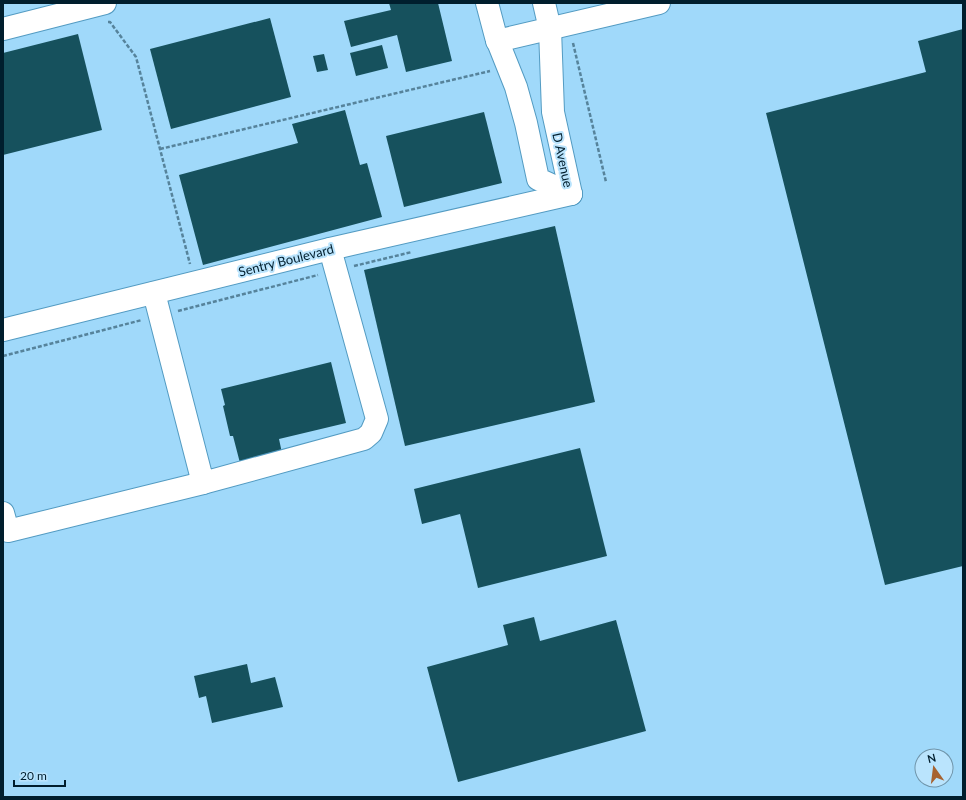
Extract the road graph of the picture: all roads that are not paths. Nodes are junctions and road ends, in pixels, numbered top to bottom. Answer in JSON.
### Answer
{"nodes":[{"id":1,"x":487,"y":3,"type":"edge"},
{"id":2,"x":544,"y":3,"type":"edge"},
{"id":3,"x":659,"y":3,"type":"edge"},
{"id":4,"x":42,"y":11,"type":"edge"},
{"id":5,"x":104,"y":13,"type":"edge"},
{"id":6,"x":559,"y":26,"type":"junction"},
{"id":7,"x":3,"y":29,"type":"edge"},
{"id":8,"x":497,"y":41,"type":"junction"},
{"id":9,"x":571,"y":194,"type":"junction"},
{"id":10,"x":330,"y":249,"type":"junction"},
{"id":11,"x":154,"y":293,"type":"junction"},
{"id":12,"x":3,"y":330,"type":"edge"},
{"id":13,"x":204,"y":483,"type":"junction"},
{"id":14,"x":5,"y":526,"type":"edge"}],
"edges":[{"from":1,"to":8,"type":"street","name":"D Avenue"},
{"from":2,"to":6,"type":"street","name":"D Avenue"},
{"from":3,"to":6,"type":"street"},
{"from":4,"to":5,"type":"street"},
{"from":4,"to":7,"type":"street"},
{"from":6,"to":8,"type":"street"},
{"from":6,"to":9,"type":"street","name":"D Avenue"},
{"from":8,"to":9,"type":"street","name":"D Avenue"},
{"from":9,"to":10,"type":"street","name":"Sentry Boulevard"},
{"from":10,"to":11,"type":"street","name":"Sentry Boulevard"},
{"from":10,"to":13,"type":"street"},
{"from":11,"to":12,"type":"street","name":"Sentry Boulevard"},
{"from":11,"to":13,"type":"street"},
{"from":13,"to":14,"type":"street"}]}
